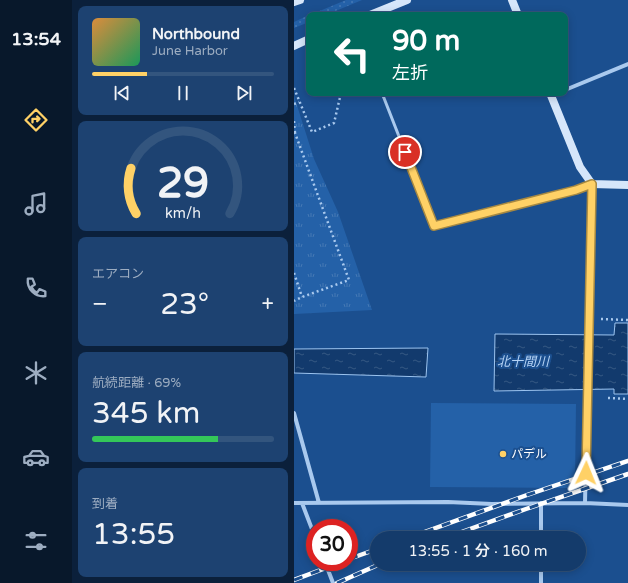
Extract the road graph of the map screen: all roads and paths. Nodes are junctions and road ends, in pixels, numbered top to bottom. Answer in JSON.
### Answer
{"nodes":[{"id":1,"x":300,"y":0,"type":"edge"},
{"id":2,"x":408,"y":0,"type":"edge"},
{"id":3,"x":512,"y":0,"type":"edge"},
{"id":4,"x":294,"y":2,"type":"edge"},
{"id":5,"x":378,"y":12,"type":"edge"},
{"id":6,"x":517,"y":12,"type":"edge"},
{"id":7,"x":306,"y":40,"type":"edge"},
{"id":8,"x":294,"y":46,"type":"edge"},
{"id":9,"x":628,"y":64,"type":"edge"},
{"id":10,"x":294,"y":88,"type":"edge"},
{"id":11,"x":568,"y":89,"type":"edge"},
{"id":12,"x":340,"y":96,"type":"edge"},
{"id":13,"x":383,"y":96,"type":"edge"},
{"id":14,"x":554,"y":96,"type":"edge"},
{"id":15,"x":299,"y":102,"type":"junction"},
{"id":16,"x":294,"y":104,"type":"edge"},
{"id":17,"x":294,"y":122,"type":"edge"},
{"id":18,"x":295,"y":133,"type":"edge"},
{"id":19,"x":592,"y":184,"type":"junction"},
{"id":20,"x":628,"y":185,"type":"edge"},
{"id":21,"x":294,"y":273,"type":"edge"},
{"id":22,"x":302,"y":297,"type":"junction"},
{"id":23,"x":294,"y":301,"type":"edge"},
{"id":24,"x":589,"y":319,"type":"junction"},
{"id":25,"x":628,"y":320,"type":"edge"},
{"id":26,"x":608,"y":398,"type":"dead end"},
{"id":27,"x":628,"y":399,"type":"edge"},
{"id":28,"x":294,"y":413,"type":"edge"},
{"id":29,"x":294,"y":503,"type":"edge"},
{"id":30,"x":302,"y":503,"type":"junction"},
{"id":31,"x":319,"y":503,"type":"junction"},
{"id":32,"x":540,"y":503,"type":"junction"},
{"id":33,"x":585,"y":503,"type":"junction"},
{"id":34,"x":628,"y":505,"type":"edge"},
{"id":35,"x":308,"y":519,"type":"edge"},
{"id":36,"x":541,"y":531,"type":"edge"},
{"id":37,"x":328,"y":571,"type":"edge"},
{"id":38,"x":541,"y":571,"type":"edge"},
{"id":39,"x":333,"y":583,"type":"edge"},
{"id":40,"x":541,"y":583,"type":"edge"}],
"edges":[{"from":1,"to":4,"type":"street"},
{"from":2,"to":5,"type":"street"},
{"from":3,"to":6,"type":"street"},
{"from":7,"to":8,"type":"street"},
{"from":9,"to":11,"type":"street"},
{"from":10,"to":15,"type":"path"},
{"from":12,"to":15,"type":"path"},
{"from":13,"to":19,"type":"lane"},
{"from":14,"to":19,"type":"street"},
{"from":15,"to":16,"type":"path"},
{"from":17,"to":18,"type":"path"},
{"from":18,"to":22,"type":"path"},
{"from":19,"to":20,"type":"street"},
{"from":19,"to":24,"type":"street"},
{"from":21,"to":22,"type":"path"},
{"from":22,"to":23,"type":"path"},
{"from":24,"to":25,"type":"path"},
{"from":24,"to":33,"type":"street"},
{"from":26,"to":27,"type":"path"},
{"from":28,"to":31,"type":"street"},
{"from":29,"to":30,"type":"street"},
{"from":30,"to":31,"type":"street"},
{"from":30,"to":35,"type":"street"},
{"from":31,"to":32,"type":"street"},
{"from":32,"to":33,"type":"street"},
{"from":32,"to":36,"type":"street"},
{"from":33,"to":34,"type":"street"},
{"from":37,"to":39,"type":"street"},
{"from":38,"to":40,"type":"street"}]}
